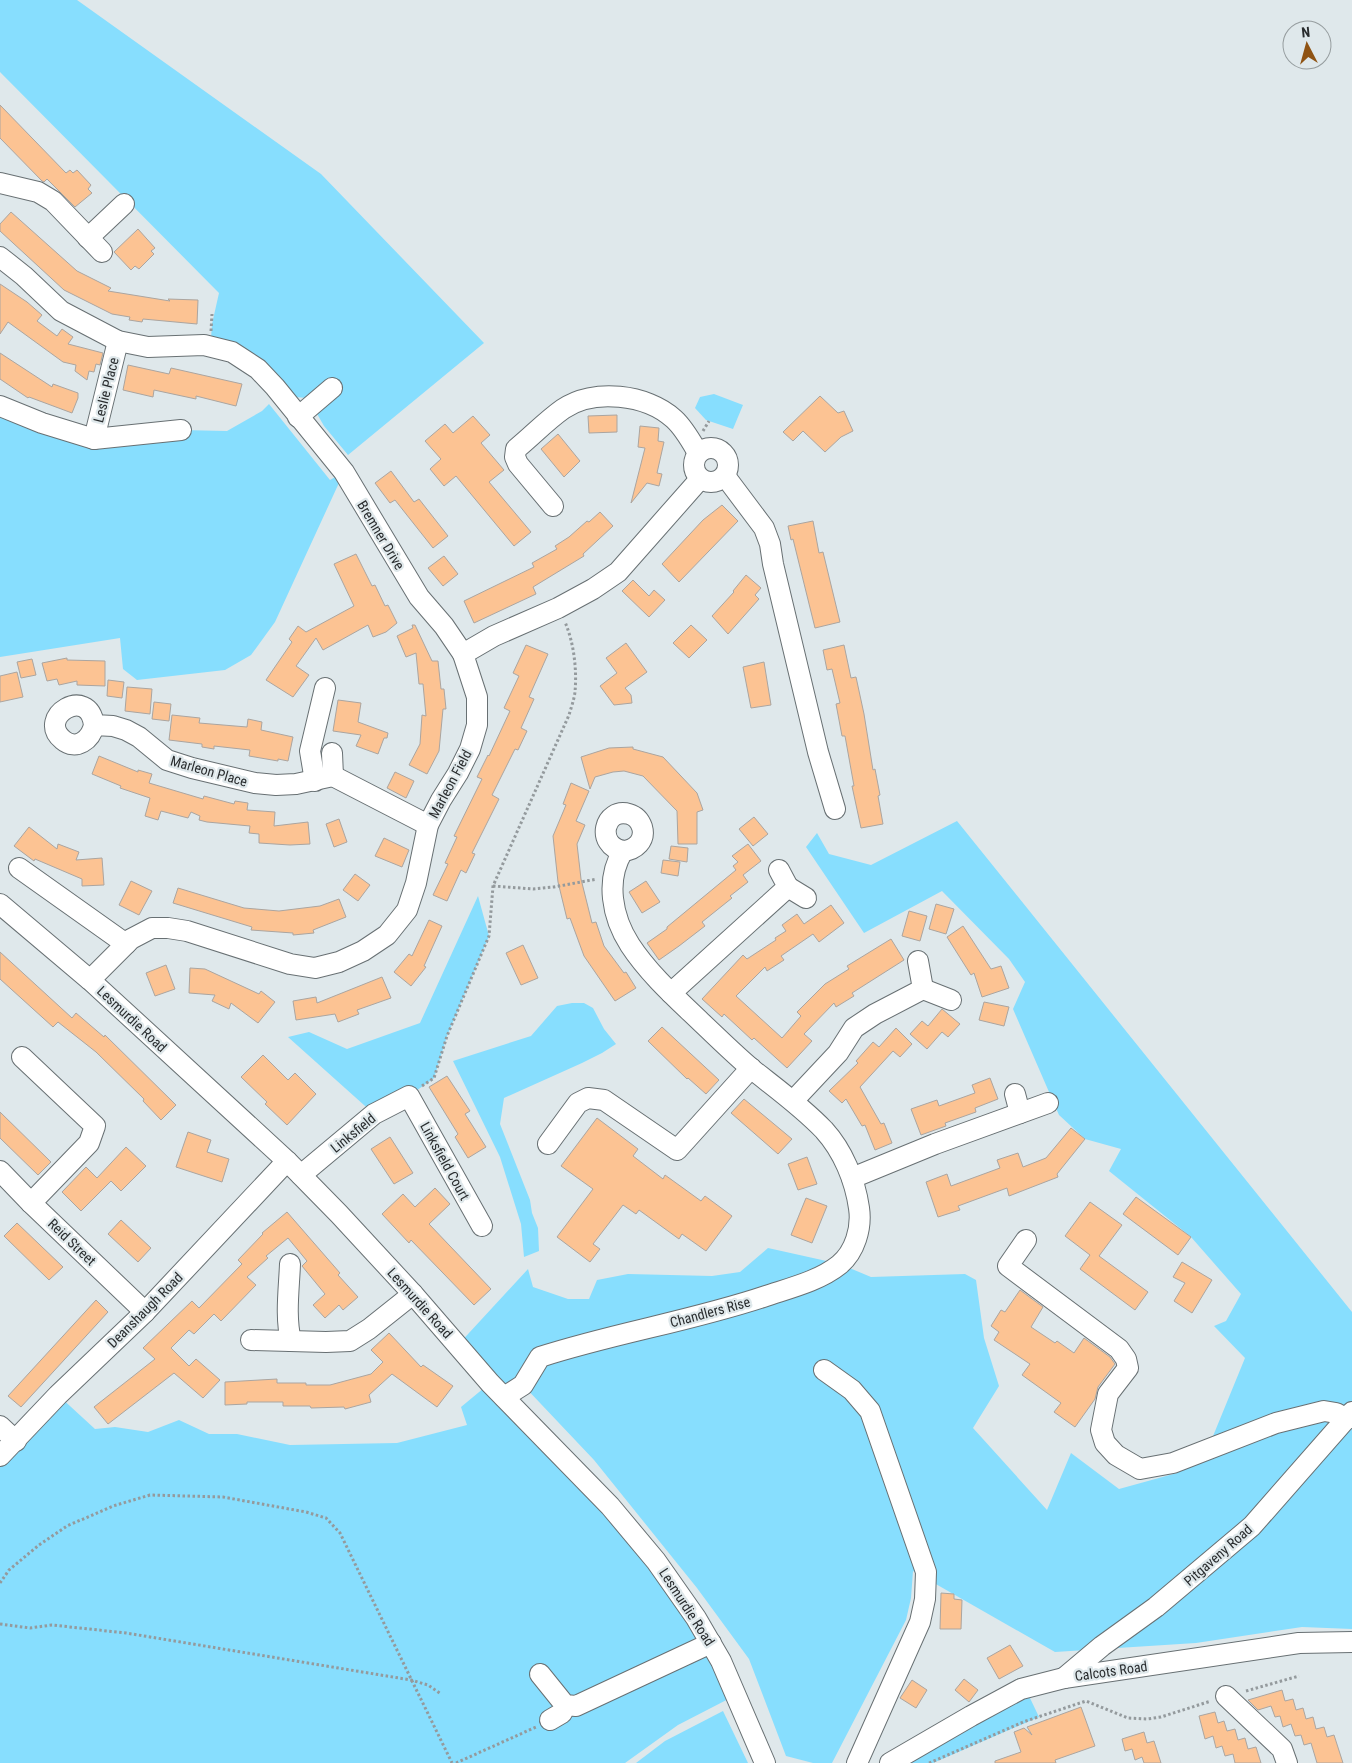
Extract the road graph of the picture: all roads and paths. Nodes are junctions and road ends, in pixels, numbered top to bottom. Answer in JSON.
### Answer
{"nodes":[{"id":1,"x":0,"y":183,"type":"edge"},
{"id":2,"x":124,"y":204,"type":"dead end"},
{"id":3,"x":88,"y":238,"type":"junction"},
{"id":4,"x":102,"y":252,"type":"dead end"},
{"id":5,"x":0,"y":257,"type":"edge"},
{"id":6,"x":118,"y":341,"type":"junction"},
{"id":7,"x":332,"y":388,"type":"dead end"},
{"id":8,"x":0,"y":406,"type":"edge"},
{"id":9,"x":298,"y":417,"type":"junction"},
{"id":10,"x":181,"y":430,"type":"dead end"},
{"id":11,"x":94,"y":439,"type":"junction"},
{"id":12,"x":698,"y":453,"type":"junction"},
{"id":13,"x":725,"y":476,"type":"junction"},
{"id":14,"x":700,"y":479,"type":"junction"},
{"id":15,"x":554,"y":506,"type":"dead end"},
{"id":16,"x":558,"y":608,"type":"junction"},
{"id":17,"x":463,"y":654,"type":"junction"},
{"id":18,"x":325,"y":688,"type":"dead end"},
{"id":19,"x":94,"y":725,"type":"dead end"},
{"id":20,"x":332,"y":753,"type":"dead end"},
{"id":21,"x":324,"y":778,"type":"junction"},
{"id":22,"x":835,"y":809,"type":"dead end"},
{"id":23,"x":428,"y":826,"type":"junction"},
{"id":24,"x":623,"y":851,"type":"dead end"},
{"id":25,"x":19,"y":868,"type":"dead end"},
{"id":26,"x":612,"y":876,"type":"junction"},
{"id":27,"x":493,"y":886,"type":"junction"},
{"id":28,"x":806,"y":898,"type":"dead end"},
{"id":29,"x":0,"y":904,"type":"edge"},
{"id":30,"x":126,"y":944,"type":"junction"},
{"id":31,"x":918,"y":961,"type":"dead end"},
{"id":32,"x":90,"y":980,"type":"junction"},
{"id":33,"x":923,"y":989,"type":"junction"},
{"id":34,"x":671,"y":993,"type":"junction"},
{"id":35,"x":951,"y":1000,"type":"dead end"},
{"id":36,"x":22,"y":1057,"type":"dead end"},
{"id":37,"x":751,"y":1068,"type":"junction"},
{"id":38,"x":409,"y":1096,"type":"junction"},
{"id":39,"x":793,"y":1101,"type":"junction"},
{"id":40,"x":1048,"y":1103,"type":"dead end"},
{"id":41,"x":548,"y":1144,"type":"dead end"},
{"id":42,"x":294,"y":1168,"type":"junction"},
{"id":43,"x":0,"y":1171,"type":"edge"},
{"id":44,"x":852,"y":1178,"type":"junction"},
{"id":45,"x":31,"y":1203,"type":"junction"},
{"id":46,"x":482,"y":1226,"type":"dead end"},
{"id":47,"x":1026,"y":1240,"type":"dead end"},
{"id":48,"x":290,"y":1264,"type":"dead end"},
{"id":49,"x":413,"y":1294,"type":"junction"},
{"id":50,"x":145,"y":1312,"type":"junction"},
{"id":51,"x":251,"y":1340,"type":"dead end"},
{"id":52,"x":291,"y":1341,"type":"junction"},
{"id":53,"x":824,"y":1370,"type":"dead end"},
{"id":54,"x":504,"y":1397,"type":"junction"},
{"id":55,"x":1349,"y":1415,"type":"edge"},
{"id":56,"x":0,"y":1426,"type":"edge"},
{"id":57,"x":16,"y":1441,"type":"junction"},
{"id":58,"x":0,"y":1456,"type":"edge"},
{"id":59,"x":0,"y":1583,"type":"edge"},
{"id":60,"x":0,"y":1624,"type":"edge"},
{"id":61,"x":1352,"y":1642,"type":"edge"},
{"id":62,"x":711,"y":1643,"type":"junction"},
{"id":63,"x":540,"y":1674,"type":"dead end"},
{"id":64,"x":1298,"y":1676,"type":"dead end"},
{"id":65,"x":1064,"y":1678,"type":"junction"},
{"id":66,"x":411,"y":1680,"type":"junction"},
{"id":67,"x":441,"y":1694,"type":"dead end"},
{"id":68,"x":1226,"y":1696,"type":"junction"},
{"id":69,"x":565,"y":1705,"type":"junction"},
{"id":70,"x":550,"y":1720,"type":"joint"},
{"id":71,"x":932,"y":1762,"type":"edge"},
{"id":72,"x":452,"y":1763,"type":"edge"},
{"id":73,"x":456,"y":1763,"type":"edge"},
{"id":74,"x":765,"y":1763,"type":"edge"},
{"id":75,"x":857,"y":1763,"type":"edge"},
{"id":76,"x":890,"y":1763,"type":"edge"},
{"id":77,"x":1287,"y":1763,"type":"edge"}],
"edges":[{"from":1,"to":3,"type":"street"},
{"from":2,"to":3,"type":"street"},
{"from":3,"to":4,"type":"street"},
{"from":5,"to":6,"type":"street","name":"Bremner Drive"},
{"from":6,"to":9,"type":"street","name":"Bremner Drive"},
{"from":6,"to":11,"type":"street","name":"Leslie Place"},
{"from":7,"to":9,"type":"street"},
{"from":8,"to":11,"type":"street","name":"Leslie Place"},
{"from":9,"to":17,"type":"street","name":"Bremner Drive"},
{"from":10,"to":11,"type":"street","name":"Leslie Place"},
{"from":12,"to":13,"type":"street"},
{"from":12,"to":14,"type":"street"},
{"from":12,"to":15,"type":"street"},
{"from":13,"to":14,"type":"street"},
{"from":13,"to":22,"type":"street"},
{"from":14,"to":16,"type":"street"},
{"from":16,"to":17,"type":"street"},
{"from":16,"to":27,"type":"path"},
{"from":17,"to":23,"type":"street","name":"Marleon Field"},
{"from":18,"to":21,"type":"street"},
{"from":19,"to":21,"type":"street","name":"Marleon Place"},
{"from":20,"to":21,"type":"street"},
{"from":21,"to":23,"type":"street"},
{"from":23,"to":30,"type":"street","name":"Marleon Field"},
{"from":24,"to":26,"type":"street","name":"Chandlers Rise"},
{"from":25,"to":30,"type":"street"},
{"from":26,"to":27,"type":"path"},
{"from":26,"to":34,"type":"street","name":"Chandlers Rise"},
{"from":27,"to":38,"type":"path"},
{"from":28,"to":34,"type":"street"},
{"from":29,"to":32,"type":"street","name":"Lesmurdie Road"},
{"from":30,"to":32,"type":"street","name":"Marleon Field"},
{"from":31,"to":33,"type":"street"},
{"from":32,"to":42,"type":"street","name":"Lesmurdie Road"},
{"from":33,"to":35,"type":"street"},
{"from":33,"to":39,"type":"street"},
{"from":34,"to":37,"type":"street","name":"Chandlers Rise"},
{"from":36,"to":45,"type":"street"},
{"from":37,"to":39,"type":"street","name":"Chandlers Rise"},
{"from":37,"to":41,"type":"street"},
{"from":38,"to":42,"type":"street","name":"Linksfield"},
{"from":38,"to":46,"type":"street","name":"Linksfield Court"},
{"from":39,"to":44,"type":"street","name":"Chandlers Rise"},
{"from":40,"to":44,"type":"street"},
{"from":42,"to":49,"type":"street","name":"Lesmurdie Road"},
{"from":42,"to":50,"type":"street","name":"Deanshaugh Road"},
{"from":43,"to":45,"type":"street","name":"Reid Street"},
{"from":44,"to":54,"type":"street","name":"Chandlers Rise"},
{"from":45,"to":50,"type":"street","name":"Reid Street"},
{"from":47,"to":55,"type":"street"},
{"from":48,"to":52,"type":"street"},
{"from":49,"to":52,"type":"street"},
{"from":49,"to":54,"type":"street","name":"Lesmurdie Road"},
{"from":50,"to":57,"type":"street","name":"Deanshaugh Road"},
{"from":51,"to":52,"type":"street"},
{"from":53,"to":75,"type":"street"},
{"from":54,"to":62,"type":"street","name":"Lesmurdie Road"},
{"from":55,"to":65,"type":"street","name":"Pitgaveny Road"},
{"from":56,"to":57,"type":"street"},
{"from":57,"to":58,"type":"street","name":"Deanshaugh Road"},
{"from":59,"to":66,"type":"path"},
{"from":60,"to":66,"type":"path"},
{"from":61,"to":65,"type":"street","name":"Calcots Road"},
{"from":62,"to":69,"type":"street"},
{"from":62,"to":74,"type":"street","name":"Lesmurdie Road"},
{"from":63,"to":69,"type":"street"},
{"from":64,"to":68,"type":"path"},
{"from":65,"to":76,"type":"street","name":"Calcots Road"},
{"from":66,"to":67,"type":"path"},
{"from":66,"to":72,"type":"path"},
{"from":68,"to":71,"type":"path"},
{"from":68,"to":77,"type":"street"},
{"from":69,"to":70,"type":"street"},
{"from":70,"to":73,"type":"path"}]}
